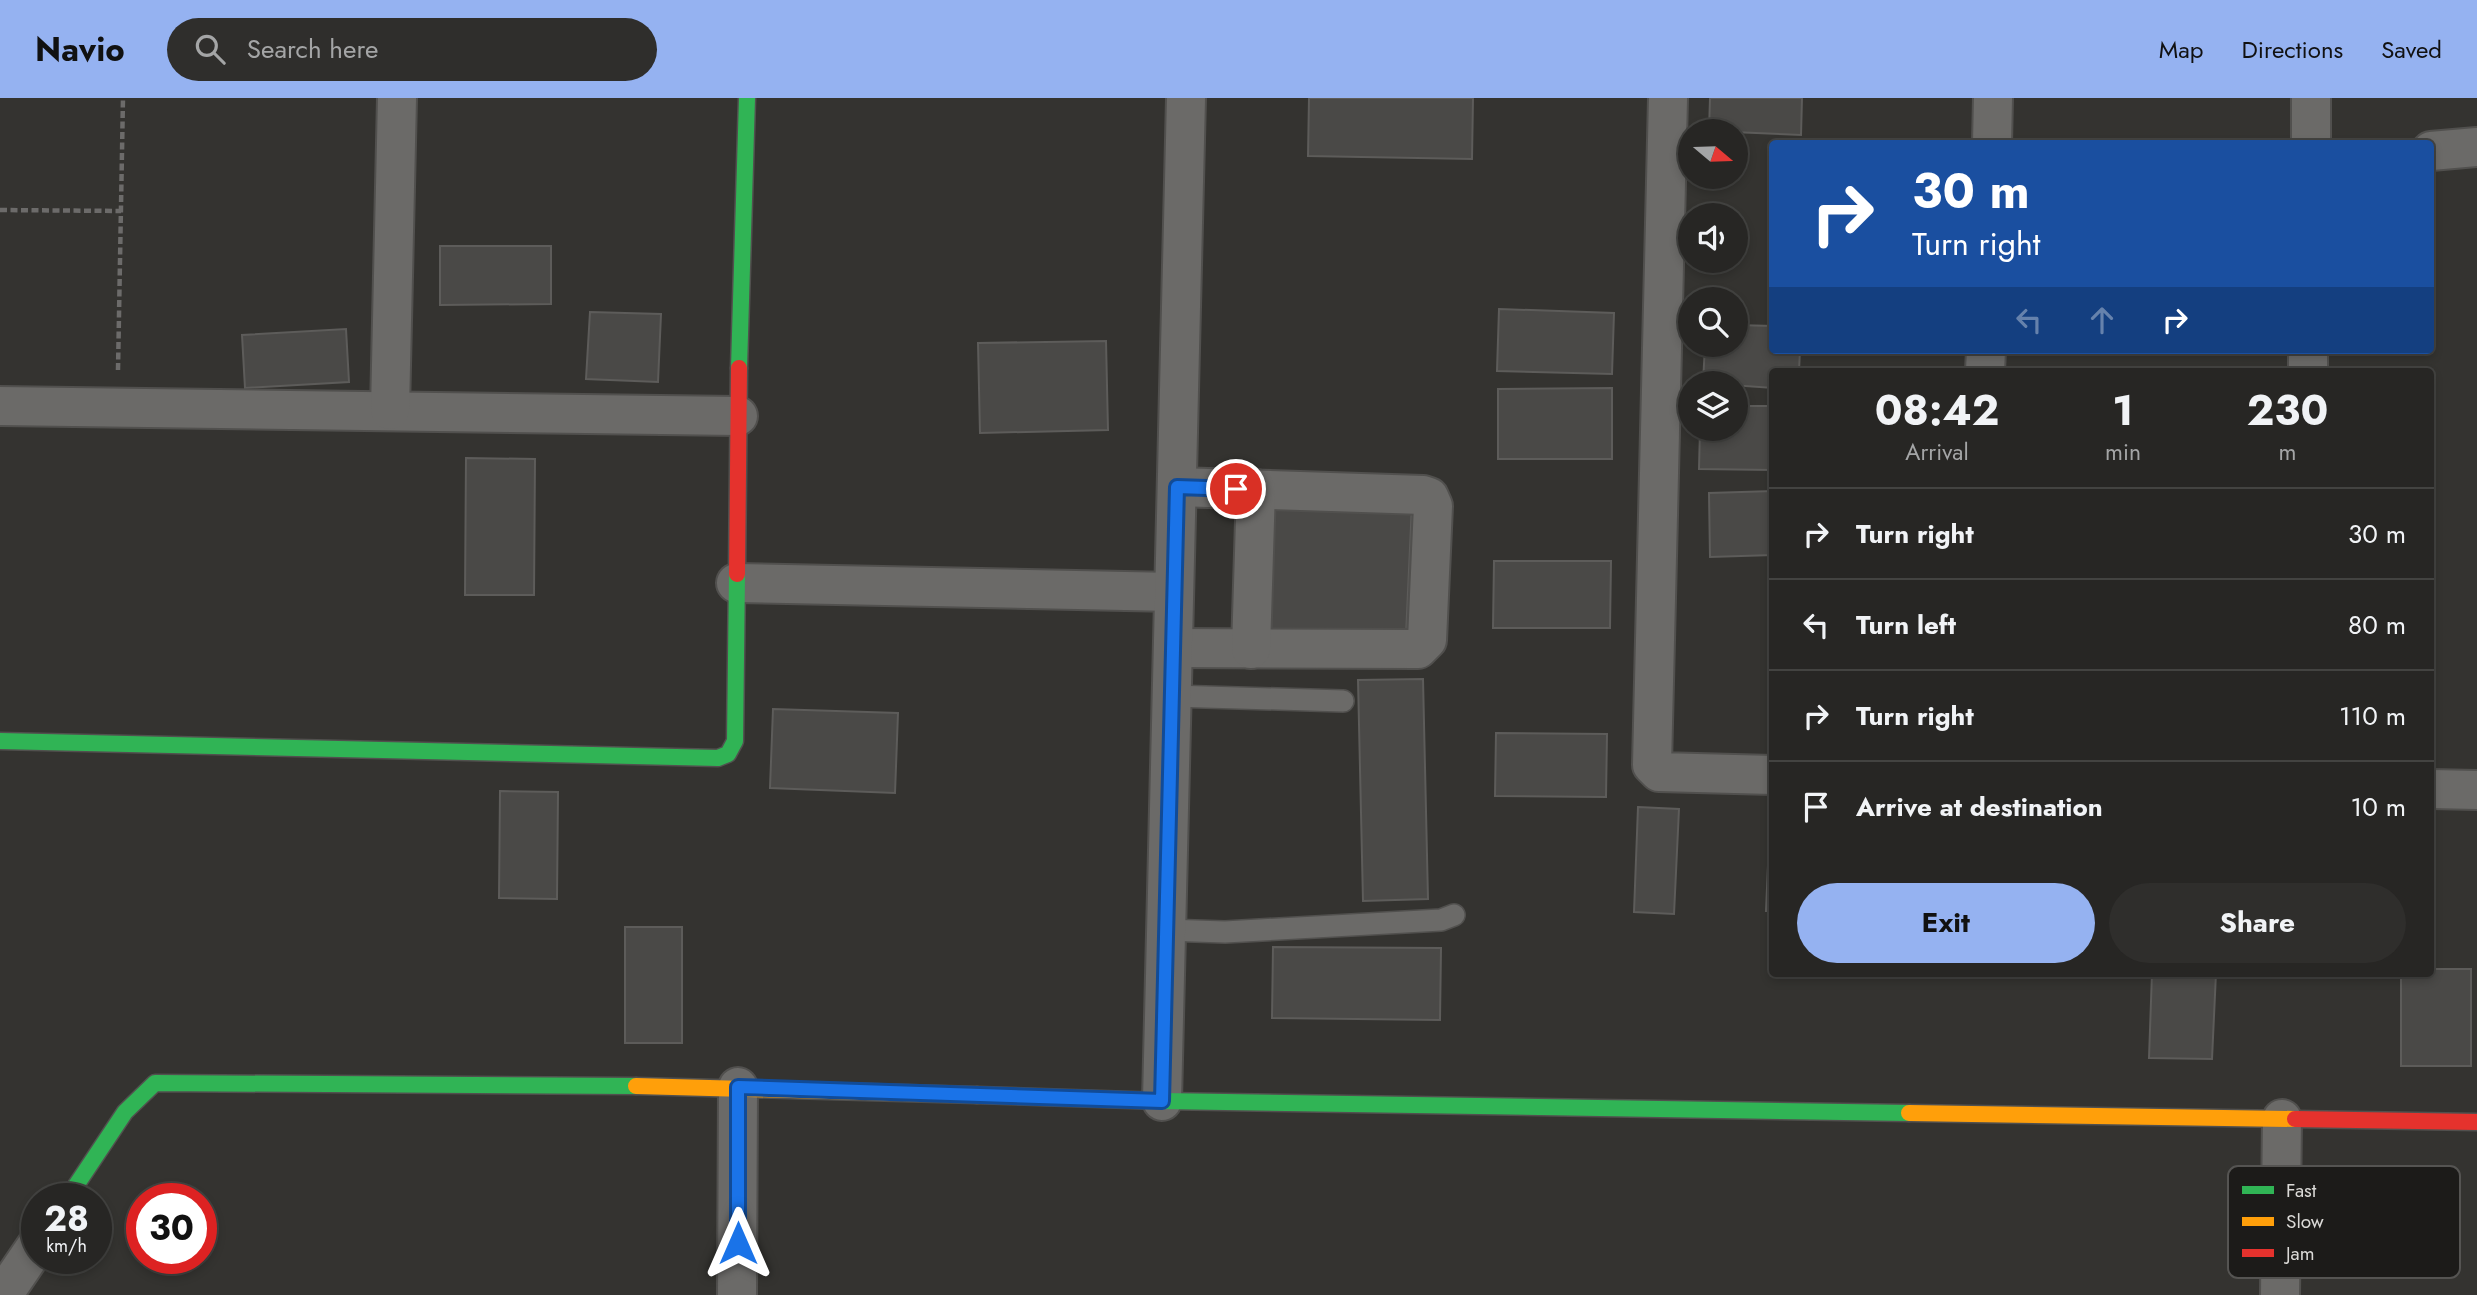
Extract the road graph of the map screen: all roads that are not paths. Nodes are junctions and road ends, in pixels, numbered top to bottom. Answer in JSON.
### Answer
{"nodes":[{"id":1,"x":397,"y":98,"type":"edge"},
{"id":2,"x":747,"y":98,"type":"edge"},
{"id":3,"x":1186,"y":98,"type":"edge"},
{"id":4,"x":1668,"y":98,"type":"edge"},
{"id":5,"x":1993,"y":98,"type":"edge"},
{"id":6,"x":2311,"y":98,"type":"edge"},
{"id":7,"x":1992,"y":140,"type":"edge"},
{"id":8,"x":2311,"y":140,"type":"edge"},
{"id":9,"x":2477,"y":147,"type":"edge"},
{"id":10,"x":2434,"y":151,"type":"edge"},
{"id":11,"x":0,"y":406,"type":"edge"},
{"id":12,"x":390,"y":410,"type":"junction"},
{"id":13,"x":738,"y":416,"type":"junction"},
{"id":14,"x":1177,"y":487,"type":"junction"},
{"id":15,"x":1256,"y":489,"type":"junction"},
{"id":16,"x":736,"y":583,"type":"junction"},
{"id":17,"x":1174,"y":592,"type":"junction"},
{"id":18,"x":1173,"y":648,"type":"junction"},
{"id":19,"x":1251,"y":649,"type":"junction"},
{"id":20,"x":1172,"y":696,"type":"junction"},
{"id":21,"x":1343,"y":701,"type":"dead end"},
{"id":22,"x":0,"y":741,"type":"edge"},
{"id":23,"x":1769,"y":775,"type":"edge"},
{"id":24,"x":2434,"y":789,"type":"edge"},
{"id":25,"x":2477,"y":790,"type":"edge"},
{"id":26,"x":1454,"y":915,"type":"dead end"},
{"id":27,"x":1165,"y":930,"type":"junction"},
{"id":28,"x":738,"y":1087,"type":"junction"},
{"id":29,"x":1162,"y":1101,"type":"junction"},
{"id":30,"x":2282,"y":1119,"type":"junction"},
{"id":31,"x":2477,"y":1122,"type":"edge"},
{"id":32,"x":2281,"y":1166,"type":"edge"},
{"id":33,"x":78,"y":1183,"type":"edge"},
{"id":34,"x":21,"y":1269,"type":"edge"},
{"id":35,"x":4,"y":1295,"type":"edge"},
{"id":36,"x":737,"y":1295,"type":"edge"}],
"edges":[{"from":1,"to":12,"type":"street"},
{"from":2,"to":13,"type":"street"},
{"from":3,"to":14,"type":"street"},
{"from":4,"to":23,"type":"street"},
{"from":5,"to":7,"type":"street"},
{"from":6,"to":8,"type":"street"},
{"from":9,"to":10,"type":"street"},
{"from":11,"to":12,"type":"street"},
{"from":12,"to":13,"type":"street"},
{"from":13,"to":16,"type":"street"},
{"from":14,"to":15,"type":"street"},
{"from":14,"to":17,"type":"street"},
{"from":15,"to":19,"type":"street"},
{"from":15,"to":19,"type":"street"},
{"from":16,"to":17,"type":"street"},
{"from":16,"to":22,"type":"street"},
{"from":17,"to":18,"type":"street"},
{"from":18,"to":19,"type":"street"},
{"from":18,"to":20,"type":"street"},
{"from":20,"to":21,"type":"lane"},
{"from":20,"to":27,"type":"street"},
{"from":24,"to":25,"type":"street"},
{"from":26,"to":27,"type":"lane"},
{"from":27,"to":29,"type":"street"},
{"from":28,"to":29,"type":"street"},
{"from":28,"to":33,"type":"street"},
{"from":28,"to":36,"type":"street"},
{"from":29,"to":30,"type":"street"},
{"from":30,"to":31,"type":"street"},
{"from":30,"to":32,"type":"street"},
{"from":34,"to":35,"type":"street"}]}
